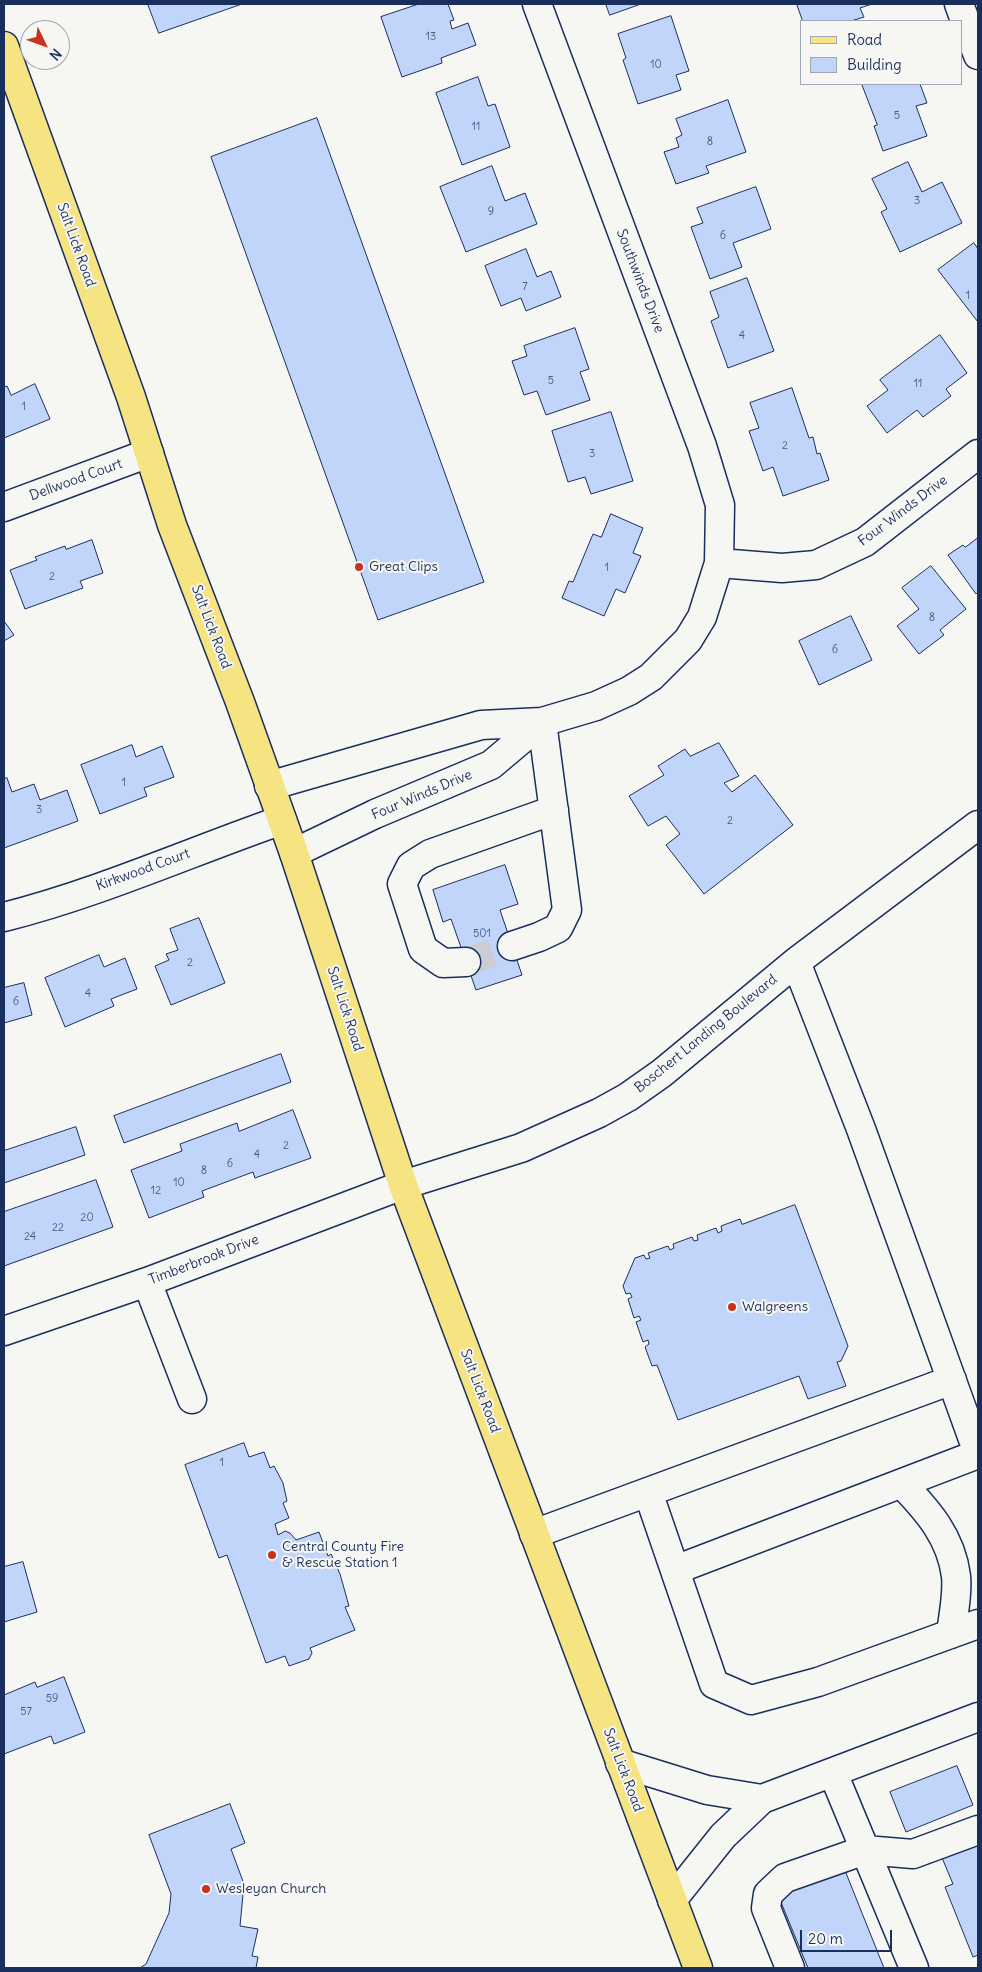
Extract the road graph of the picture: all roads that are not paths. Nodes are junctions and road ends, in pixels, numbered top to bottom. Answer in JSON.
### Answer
{"nodes":[{"id":1,"x":537,"y":4,"type":"edge"},
{"id":2,"x":959,"y":4,"type":"edge"},
{"id":3,"x":4,"y":46,"type":"edge"},
{"id":4,"x":978,"y":55,"type":"edge"},
{"id":5,"x":149,"y":453,"type":"junction"},
{"id":6,"x":978,"y":454,"type":"edge"},
{"id":7,"x":4,"y":507,"type":"edge"},
{"id":8,"x":720,"y":563,"type":"junction"},
{"id":9,"x":542,"y":722,"type":"junction"},
{"id":10,"x":269,"y":786,"type":"junction"},
{"id":11,"x":554,"y":810,"type":"junction"},
{"id":12,"x":282,"y":820,"type":"junction"},
{"id":13,"x":978,"y":826,"type":"edge"},
{"id":14,"x":294,"y":853,"type":"junction"},
{"id":15,"x":4,"y":917,"type":"edge"},
{"id":16,"x":512,"y":946,"type":"tunnel mouth"},
{"id":17,"x":466,"y":962,"type":"tunnel mouth"},
{"id":18,"x":796,"y":962,"type":"junction"},
{"id":19,"x":403,"y":1185,"type":"junction"},
{"id":20,"x":147,"y":1282,"type":"junction"},
{"id":21,"x":4,"y":1331,"type":"edge"},
{"id":22,"x":952,"y":1380,"type":"junction"},
{"id":23,"x":192,"y":1399,"type":"dead end"},
{"id":24,"x":978,"y":1453,"type":"edge"},
{"id":25,"x":902,"y":1484,"type":"junction"},
{"id":26,"x":648,"y":1492,"type":"junction"},
{"id":27,"x":534,"y":1534,"type":"junction"},
{"id":28,"x":674,"y":1570,"type":"junction"},
{"id":29,"x":978,"y":1624,"type":"edge"},
{"id":30,"x":951,"y":1634,"type":"junction"},
{"id":31,"x":978,"y":1718,"type":"edge"},
{"id":32,"x":620,"y":1763,"type":"junction"},
{"id":33,"x":833,"y":1773,"type":"junction"},
{"id":34,"x":762,"y":1798,"type":"junction"},
{"id":35,"x":978,"y":1830,"type":"edge"},
{"id":36,"x":865,"y":1850,"type":"junction"},
{"id":37,"x":672,"y":1900,"type":"junction"},
{"id":38,"x":698,"y":1968,"type":"edge"},
{"id":39,"x":790,"y":1968,"type":"edge"},
{"id":40,"x":914,"y":1968,"type":"edge"}],
"edges":[{"from":1,"to":8,"type":"street","name":"Southwinds Drive"},
{"from":2,"to":4,"type":"street"},
{"from":3,"to":5,"type":"main road","name":"Salt Lick Road"},
{"from":5,"to":7,"type":"street","name":"Dellwood Court"},
{"from":5,"to":10,"type":"main road","name":"Salt Lick Road"},
{"from":6,"to":8,"type":"street","name":"Four Winds Drive"},
{"from":8,"to":9,"type":"street","name":"Four Winds Drive"},
{"from":9,"to":10,"type":"street","name":"Four Winds Drive"},
{"from":9,"to":11,"type":"street"},
{"from":9,"to":14,"type":"street","name":"Four Winds Drive"},
{"from":10,"to":12,"type":"main road","name":"Salt Lick Road"},
{"from":11,"to":16,"type":"street"},
{"from":11,"to":17,"type":"street"},
{"from":12,"to":14,"type":"main road","name":"Salt Lick Road"},
{"from":12,"to":15,"type":"street","name":"Kirkwood Court"},
{"from":13,"to":18,"type":"street","name":"Boschert Landing Boulevard"},
{"from":14,"to":19,"type":"main road","name":"Salt Lick Road"},
{"from":18,"to":19,"type":"street","name":"Boschert Landing Boulevard"},
{"from":18,"to":22,"type":"street"},
{"from":19,"to":20,"type":"street","name":"Timberbrook Drive"},
{"from":19,"to":27,"type":"main road","name":"Salt Lick Road"},
{"from":20,"to":21,"type":"street","name":"Timberbrook Drive"},
{"from":20,"to":23,"type":"street"},
{"from":22,"to":24,"type":"street"},
{"from":22,"to":26,"type":"street"},
{"from":24,"to":25,"type":"street"},
{"from":25,"to":28,"type":"street"},
{"from":25,"to":30,"type":"street"},
{"from":26,"to":27,"type":"street"},
{"from":26,"to":28,"type":"street"},
{"from":27,"to":32,"type":"main road","name":"Salt Lick Road"},
{"from":28,"to":30,"type":"street"},
{"from":29,"to":30,"type":"street"},
{"from":31,"to":33,"type":"street"},
{"from":32,"to":34,"type":"street"},
{"from":32,"to":37,"type":"main road","name":"Salt Lick Road"},
{"from":33,"to":34,"type":"street"},
{"from":33,"to":36,"type":"street"},
{"from":34,"to":37,"type":"street"},
{"from":35,"to":36,"type":"street"},
{"from":36,"to":39,"type":"street"},
{"from":36,"to":40,"type":"street"},
{"from":37,"to":38,"type":"main road","name":"Salt Lick Road"}]}
